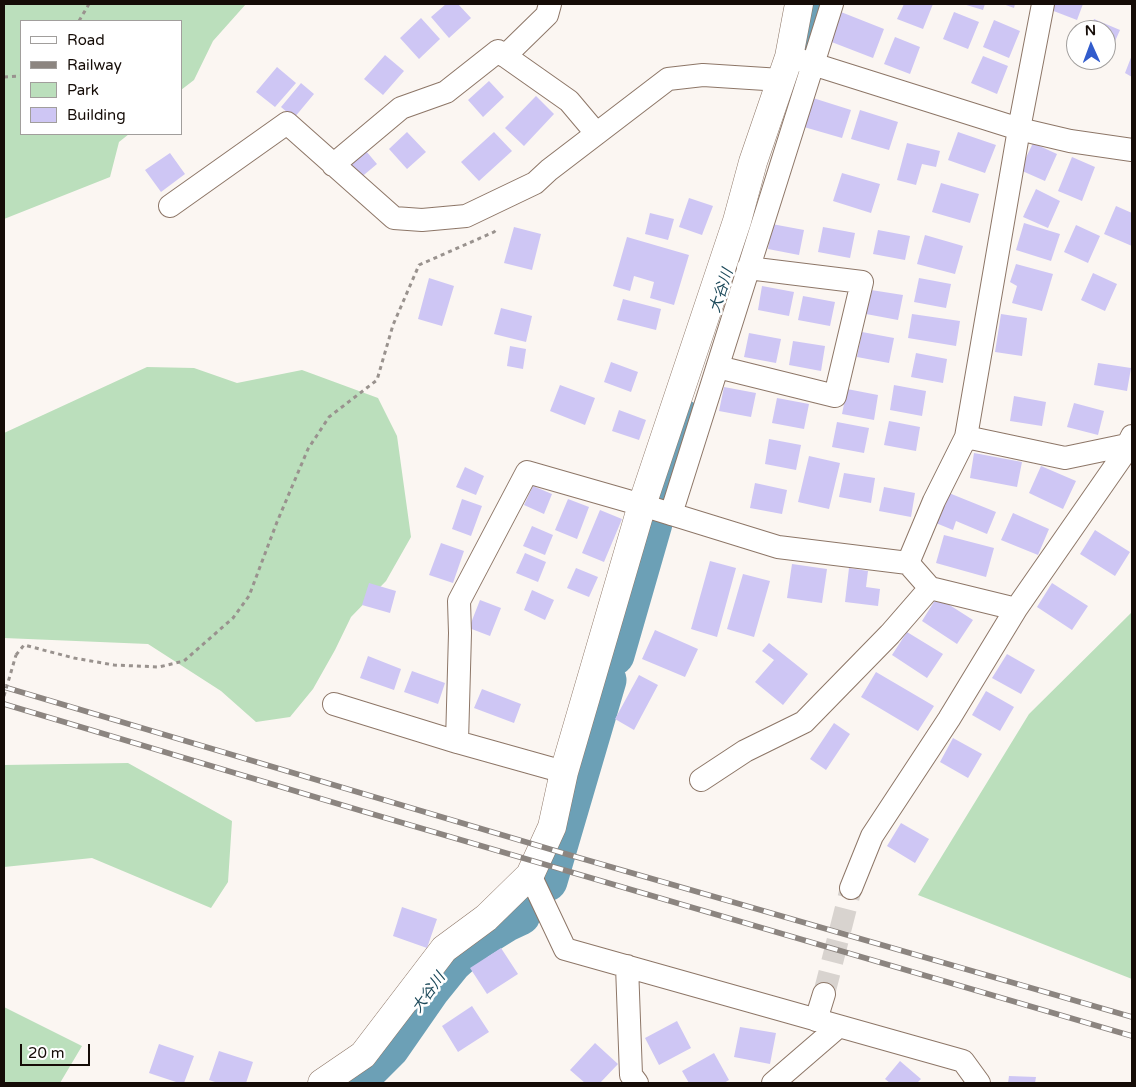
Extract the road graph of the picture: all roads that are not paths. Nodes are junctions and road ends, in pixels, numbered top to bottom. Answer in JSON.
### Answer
{"nodes":[{"id":1,"x":550,"y":4,"type":"edge"},
{"id":2,"x":799,"y":4,"type":"edge"},
{"id":3,"x":832,"y":4,"type":"edge"},
{"id":4,"x":1043,"y":4,"type":"edge"},
{"id":5,"x":505,"y":56,"type":"junction"},
{"id":6,"x":795,"y":67,"type":"junction"},
{"id":7,"x":1019,"y":129,"type":"junction"},
{"id":8,"x":596,"y":133,"type":"junction"},
{"id":9,"x":1132,"y":150,"type":"edge"},
{"id":10,"x":334,"y":165,"type":"junction"},
{"id":11,"x":170,"y":206,"type":"dead end"},
{"id":12,"x":748,"y":268,"type":"junction"},
{"id":13,"x":718,"y":367,"type":"junction"},
{"id":14,"x":966,"y":438,"type":"junction"},
{"id":15,"x":1130,"y":440,"type":"edge"},
{"id":16,"x":642,"y":505,"type":"junction"},
{"id":17,"x":672,"y":514,"type":"junction"},
{"id":18,"x":908,"y":562,"type":"junction"},
{"id":19,"x":930,"y":588,"type":"junction"},
{"id":20,"x":1016,"y":609,"type":"junction"},
{"id":21,"x":334,"y":704,"type":"dead end"},
{"id":22,"x":457,"y":742,"type":"junction"},
{"id":23,"x":564,"y":772,"type":"junction"},
{"id":24,"x":701,"y":780,"type":"dead end"},
{"id":25,"x":530,"y":875,"type":"junction"},
{"id":26,"x":851,"y":888,"type":"tunnel mouth"},
{"id":27,"x":627,"y":966,"type":"junction"},
{"id":28,"x":824,"y":994,"type":"tunnel mouth"},
{"id":29,"x":816,"y":1020,"type":"junction"},
{"id":30,"x":838,"y":1026,"type":"junction"},
{"id":31,"x":322,"y":1083,"type":"edge"},
{"id":32,"x":638,"y":1083,"type":"edge"},
{"id":33,"x":772,"y":1083,"type":"edge"},
{"id":34,"x":979,"y":1083,"type":"edge"}],
"edges":[{"from":1,"to":5,"type":"street"},
{"from":2,"to":6,"type":"street"},
{"from":3,"to":6,"type":"street"},
{"from":4,"to":7,"type":"street"},
{"from":5,"to":8,"type":"street"},
{"from":5,"to":10,"type":"street"},
{"from":6,"to":7,"type":"street"},
{"from":6,"to":8,"type":"street"},
{"from":6,"to":12,"type":"street"},
{"from":6,"to":16,"type":"street"},
{"from":7,"to":9,"type":"street"},
{"from":7,"to":14,"type":"street"},
{"from":8,"to":10,"type":"street"},
{"from":10,"to":11,"type":"street"},
{"from":12,"to":13,"type":"street"},
{"from":12,"to":13,"type":"street"},
{"from":13,"to":17,"type":"street"},
{"from":14,"to":15,"type":"street"},
{"from":14,"to":18,"type":"street"},
{"from":15,"to":20,"type":"street"},
{"from":16,"to":17,"type":"street"},
{"from":16,"to":22,"type":"street"},
{"from":16,"to":23,"type":"street"},
{"from":17,"to":18,"type":"street"},
{"from":18,"to":19,"type":"street"},
{"from":19,"to":20,"type":"street"},
{"from":19,"to":24,"type":"street"},
{"from":20,"to":26,"type":"street"},
{"from":21,"to":22,"type":"street"},
{"from":22,"to":23,"type":"street"},
{"from":23,"to":25,"type":"street"},
{"from":25,"to":27,"type":"street"},
{"from":25,"to":31,"type":"street"},
{"from":27,"to":29,"type":"street"},
{"from":27,"to":32,"type":"street"},
{"from":28,"to":29,"type":"street"},
{"from":29,"to":30,"type":"street"},
{"from":30,"to":33,"type":"street"},
{"from":30,"to":34,"type":"street"}]}
